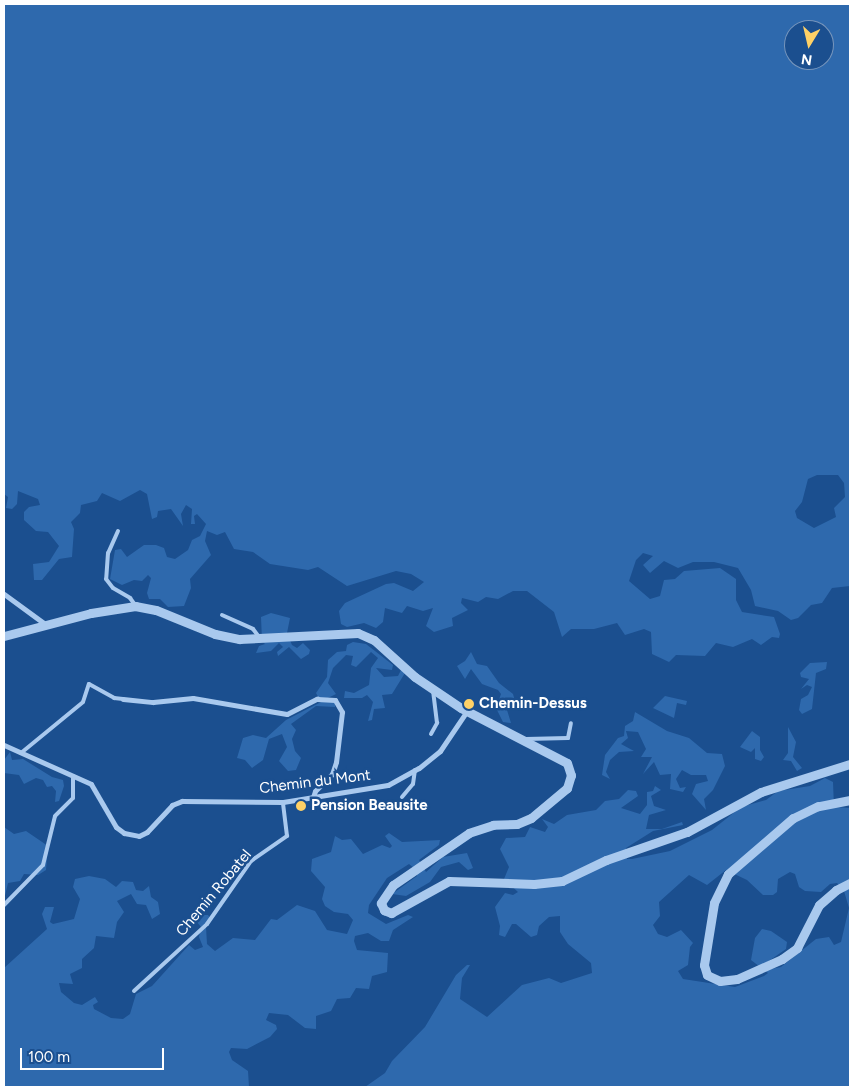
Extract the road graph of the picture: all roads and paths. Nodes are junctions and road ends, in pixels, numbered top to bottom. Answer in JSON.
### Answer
{"nodes":[{"id":1,"x":118,"y":531,"type":"dead end"},
{"id":2,"x":4,"y":594,"type":"edge"},
{"id":3,"x":135,"y":606,"type":"junction"},
{"id":4,"x":222,"y":614,"type":"dead end"},
{"id":5,"x":45,"y":624,"type":"junction"},
{"id":6,"x":4,"y":636,"type":"edge"},
{"id":7,"x":260,"y":639,"type":"junction"},
{"id":8,"x":433,"y":690,"type":"junction"},
{"id":9,"x":123,"y":699,"type":"joint"},
{"id":10,"x":467,"y":711,"type":"junction"},
{"id":11,"x":571,"y":723,"type":"dead end"},
{"id":12,"x":431,"y":734,"type":"dead end"},
{"id":13,"x":522,"y":741,"type":"junction"},
{"id":14,"x":4,"y":745,"type":"edge"},
{"id":15,"x":20,"y":753,"type":"junction"},
{"id":16,"x":850,"y":764,"type":"edge"},
{"id":17,"x":415,"y":770,"type":"junction"},
{"id":18,"x":73,"y":776,"type":"junction"},
{"id":19,"x":313,"y":797,"type":"junction"},
{"id":20,"x":402,"y":797,"type":"dead end"},
{"id":21,"x":850,"y":800,"type":"edge"},
{"id":22,"x":283,"y":802,"type":"junction"},
{"id":23,"x":850,"y":883,"type":"edge"},
{"id":24,"x":4,"y":905,"type":"edge"},
{"id":25,"x":134,"y":991,"type":"dead end"}],
"edges":[{"from":1,"to":3,"type":"lane"},
{"from":2,"to":5,"type":"street"},
{"from":3,"to":5,"type":"street"},
{"from":3,"to":7,"type":"street"},
{"from":4,"to":7,"type":"lane"},
{"from":5,"to":6,"type":"street"},
{"from":7,"to":8,"type":"street"},
{"from":8,"to":10,"type":"street"},
{"from":8,"to":12,"type":"lane"},
{"from":9,"to":15,"type":"lane"},
{"from":9,"to":19,"type":"street"},
{"from":10,"to":13,"type":"street"},
{"from":10,"to":17,"type":"street","name":"Chemin du Mont"},
{"from":11,"to":13,"type":"lane"},
{"from":13,"to":16,"type":"street"},
{"from":14,"to":15,"type":"street","name":"Chemin du Mont"},
{"from":15,"to":18,"type":"street","name":"Chemin du Mont"},
{"from":17,"to":19,"type":"street","name":"Chemin du Mont"},
{"from":17,"to":20,"type":"lane"},
{"from":18,"to":22,"type":"street","name":"Chemin du Mont"},
{"from":18,"to":24,"type":"lane"},
{"from":19,"to":22,"type":"street","name":"Chemin du Mont"},
{"from":21,"to":23,"type":"street"},
{"from":22,"to":25,"type":"lane","name":"Chemin Robatel"}]}
